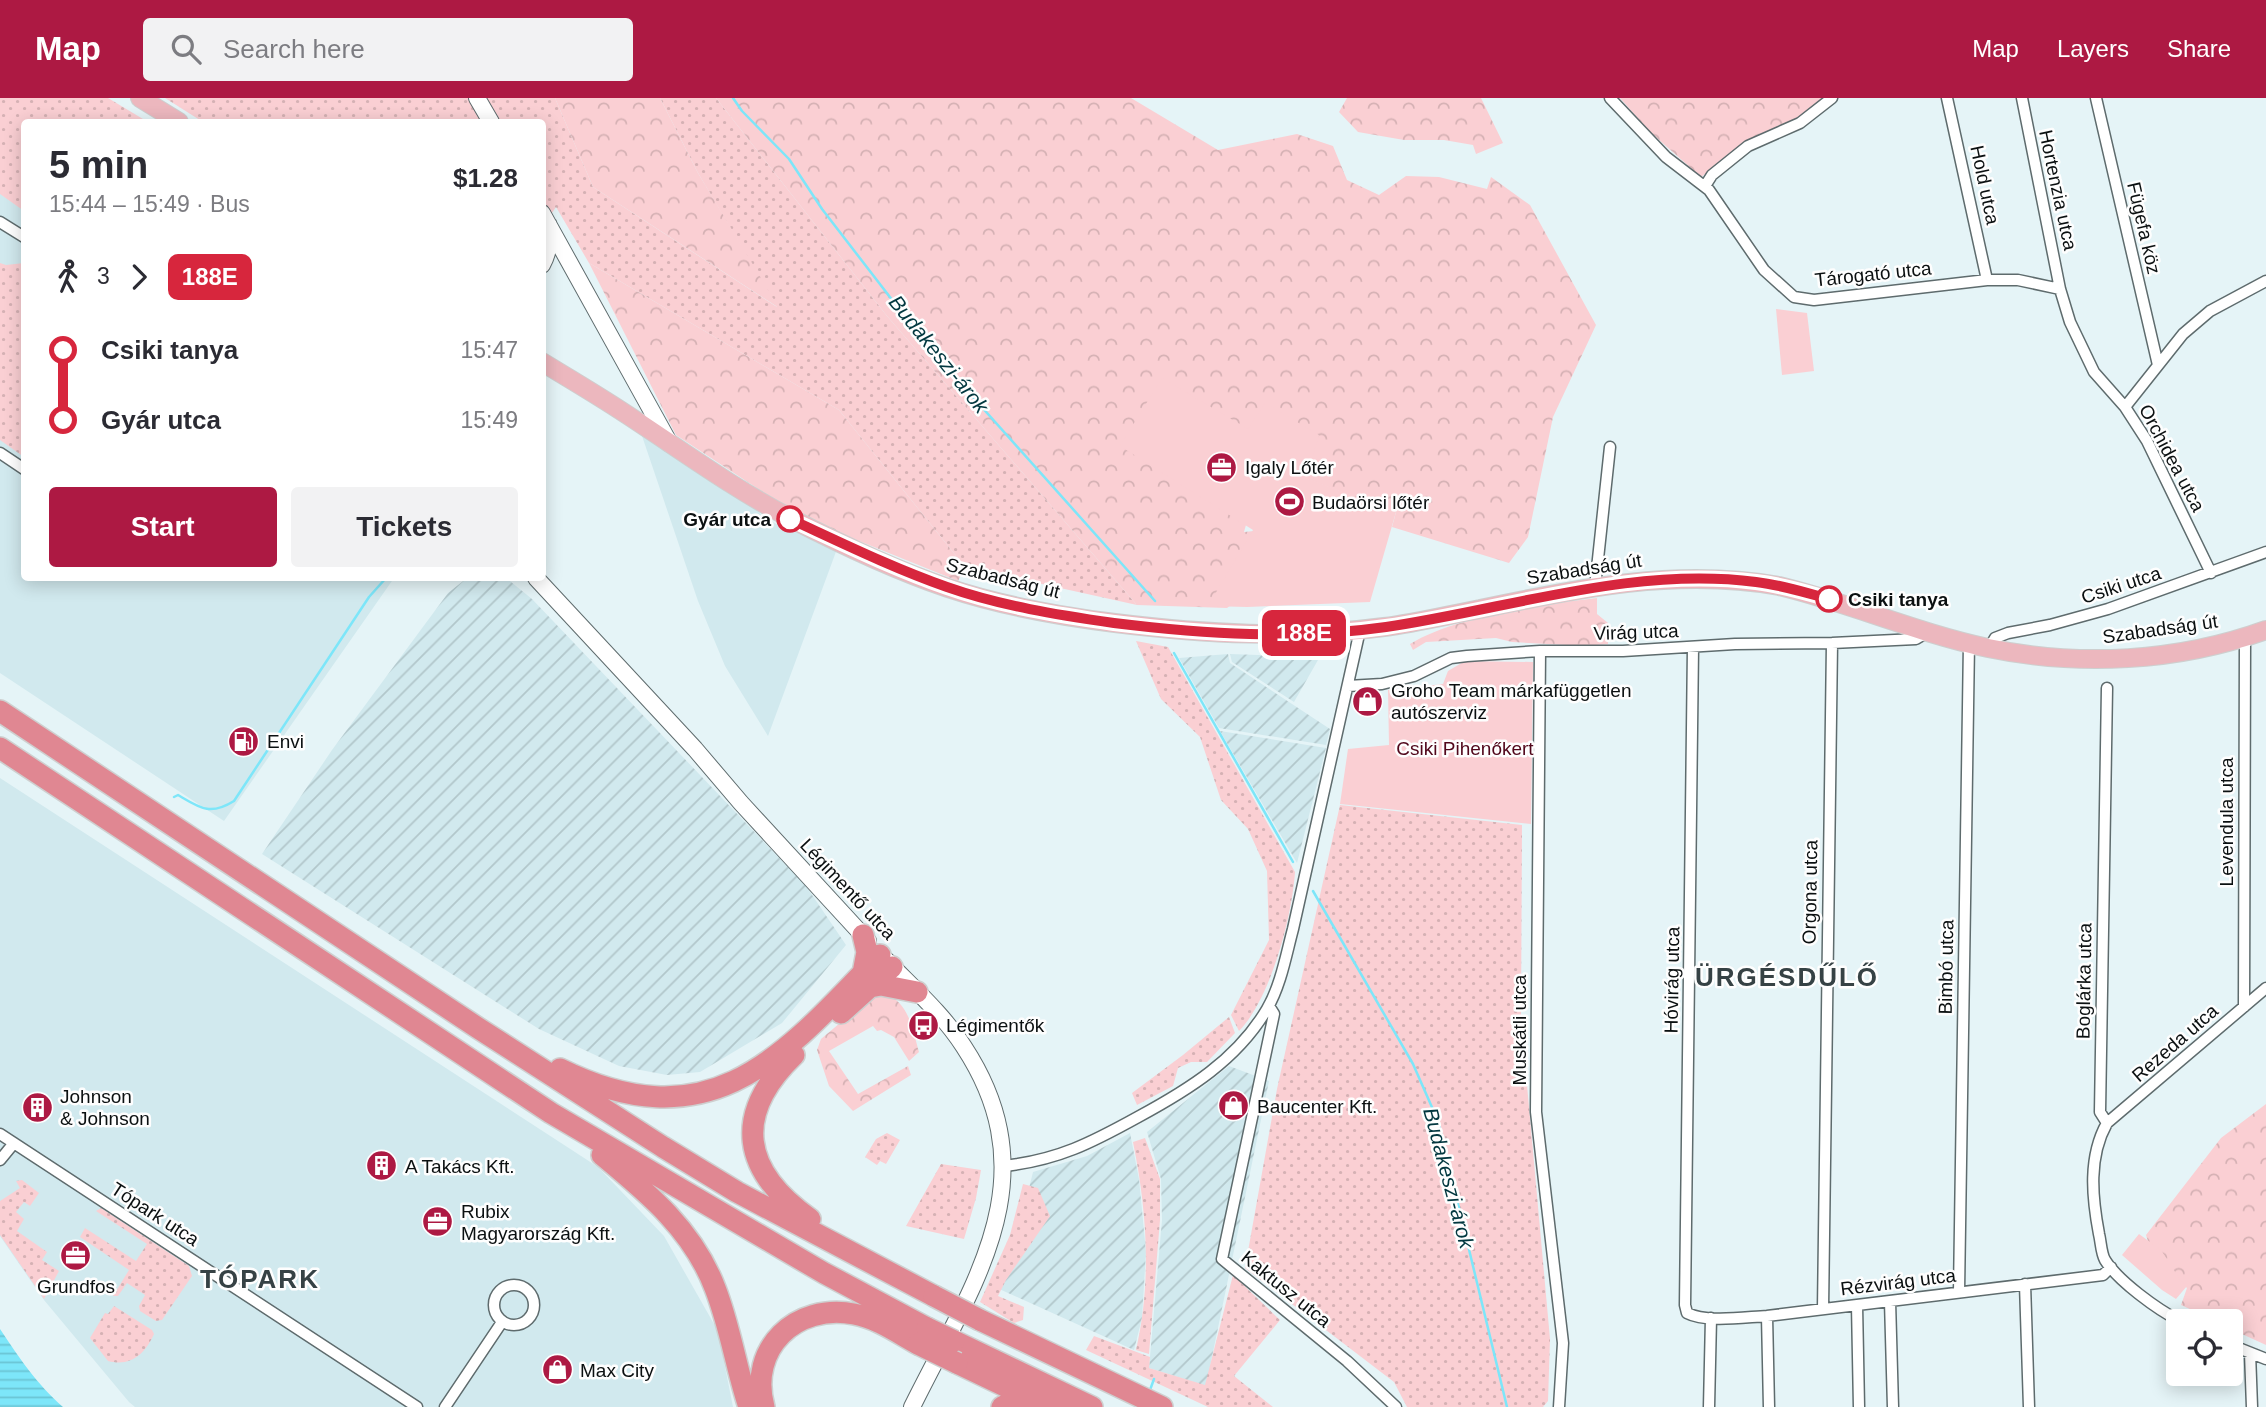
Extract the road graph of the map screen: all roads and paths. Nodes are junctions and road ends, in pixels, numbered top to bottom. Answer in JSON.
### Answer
{"nodes":[{"id":1,"x":140,"y":98,"type":"edge"},
{"id":2,"x":477,"y":98,"type":"edge"},
{"id":3,"x":1610,"y":98,"type":"edge"},
{"id":4,"x":1832,"y":98,"type":"edge"},
{"id":5,"x":1947,"y":98,"type":"edge"},
{"id":6,"x":2022,"y":98,"type":"edge"},
{"id":7,"x":2096,"y":98,"type":"edge"},
{"id":8,"x":174,"y":119,"type":"edge"},
{"id":9,"x":489,"y":119,"type":"edge"},
{"id":10,"x":1704,"y":186,"type":"junction"},
{"id":11,"x":546,"y":218,"type":"edge"},
{"id":12,"x":0,"y":222,"type":"edge"},
{"id":13,"x":21,"y":235,"type":"edge"},
{"id":14,"x":546,"y":258,"type":"edge"},
{"id":15,"x":1987,"y":280,"type":"junction"},
{"id":16,"x":2266,"y":281,"type":"edge"},
{"id":17,"x":2060,"y":289,"type":"junction"},
{"id":18,"x":546,"y":364,"type":"edge"},
{"id":19,"x":2158,"y":365,"type":"junction"},
{"id":20,"x":642,"y":392,"type":"junction"},
{"id":21,"x":2125,"y":407,"type":"junction"},
{"id":22,"x":624,"y":413,"type":"junction"},
{"id":23,"x":670,"y":444,"type":"junction"},
{"id":24,"x":1610,"y":447,"type":"dead end"},
{"id":25,"x":0,"y":453,"type":"edge"},
{"id":26,"x":21,"y":467,"type":"edge"},
{"id":27,"x":2266,"y":552,"type":"edge"},
{"id":28,"x":2211,"y":573,"type":"junction"},
{"id":29,"x":539,"y":581,"type":"edge"},
{"id":30,"x":1595,"y":587,"type":"junction"},
{"id":31,"x":1360,"y":630,"type":"junction"},
{"id":32,"x":2266,"y":630,"type":"edge"},
{"id":33,"x":1929,"y":631,"type":"junction"},
{"id":34,"x":2245,"y":638,"type":"junction"},
{"id":35,"x":1832,"y":643,"type":"junction"},
{"id":36,"x":1969,"y":643,"type":"junction"},
{"id":37,"x":1693,"y":647,"type":"junction"},
{"id":38,"x":1989,"y":648,"type":"junction"},
{"id":39,"x":1540,"y":652,"type":"junction"},
{"id":40,"x":1348,"y":686,"type":"junction"},
{"id":41,"x":2106,"y":688,"type":"dead end"},
{"id":42,"x":0,"y":711,"type":"edge"},
{"id":43,"x":0,"y":748,"type":"edge"},
{"id":44,"x":863,"y":935,"type":"junction"},
{"id":45,"x":886,"y":961,"type":"junction"},
{"id":46,"x":867,"y":980,"type":"junction"},
{"id":47,"x":2266,"y":988,"type":"edge"},
{"id":48,"x":917,"y":992,"type":"junction"},
{"id":49,"x":1269,"y":1006,"type":"junction"},
{"id":50,"x":2244,"y":1007,"type":"junction"},
{"id":51,"x":478,"y":1028,"type":"junction"},
{"id":52,"x":551,"y":1113,"type":"junction"},
{"id":53,"x":2107,"y":1124,"type":"junction"},
{"id":54,"x":0,"y":1134,"type":"edge"},
{"id":55,"x":14,"y":1143,"type":"junction"},
{"id":56,"x":0,"y":1160,"type":"edge"},
{"id":57,"x":1004,"y":1166,"type":"junction"},
{"id":58,"x":2111,"y":1267,"type":"junction"},
{"id":59,"x":2025,"y":1284,"type":"junction"},
{"id":60,"x":926,"y":1292,"type":"junction"},
{"id":61,"x":1959,"y":1292,"type":"junction"},
{"id":62,"x":1890,"y":1301,"type":"junction"},
{"id":63,"x":1857,"y":1305,"type":"junction"},
{"id":64,"x":1823,"y":1309,"type":"junction"},
{"id":65,"x":1687,"y":1312,"type":"joint"},
{"id":66,"x":2166,"y":1314,"type":"edge"},
{"id":67,"x":1767,"y":1316,"type":"junction"},
{"id":68,"x":1711,"y":1318,"type":"junction"},
{"id":69,"x":502,"y":1322,"type":"dead end"},
{"id":70,"x":923,"y":1336,"type":"junction"},
{"id":71,"x":2243,"y":1350,"type":"edge"},
{"id":72,"x":2250,"y":1353,"type":"junction"},
{"id":73,"x":961,"y":1355,"type":"junction"},
{"id":74,"x":2266,"y":1359,"type":"edge"},
{"id":75,"x":1051,"y":1404,"type":"edge"},
{"id":76,"x":417,"y":1407,"type":"edge"},
{"id":77,"x":445,"y":1407,"type":"edge"},
{"id":78,"x":749,"y":1407,"type":"edge"},
{"id":79,"x":764,"y":1407,"type":"edge"},
{"id":80,"x":912,"y":1407,"type":"edge"},
{"id":81,"x":1002,"y":1407,"type":"edge"},
{"id":82,"x":1091,"y":1407,"type":"edge"},
{"id":83,"x":1162,"y":1407,"type":"edge"},
{"id":84,"x":1396,"y":1407,"type":"edge"},
{"id":85,"x":1559,"y":1407,"type":"edge"},
{"id":86,"x":1709,"y":1407,"type":"edge"},
{"id":87,"x":1769,"y":1407,"type":"edge"},
{"id":88,"x":1859,"y":1407,"type":"edge"},
{"id":89,"x":1892,"y":1407,"type":"edge"},
{"id":90,"x":2029,"y":1407,"type":"edge"},
{"id":91,"x":2252,"y":1407,"type":"edge"}],
"edges":[{"from":1,"to":8,"type":"main road"},
{"from":2,"to":9,"type":"main road"},
{"from":3,"to":10,"type":"street","name":"Tárogató utca"},
{"from":4,"to":10,"type":"street"},
{"from":5,"to":15,"type":"street","name":"Hold utca"},
{"from":6,"to":17,"type":"street","name":"Hortenzia utca"},
{"from":7,"to":19,"type":"street","name":"Fügefa köz"},
{"from":10,"to":15,"type":"street","name":"Tárogató utca"},
{"from":11,"to":14,"type":"main road"},
{"from":11,"to":20,"type":"main road"},
{"from":12,"to":13,"type":"street"},
{"from":15,"to":17,"type":"street","name":"Tárogató utca"},
{"from":16,"to":19,"type":"street"},
{"from":17,"to":21,"type":"street","name":"Orchidea utca"},
{"from":18,"to":22,"type":"main road","name":"Szabadság út"},
{"from":19,"to":21,"type":"street"},
{"from":20,"to":22,"type":"main road"},
{"from":20,"to":23,"type":"main road"},
{"from":21,"to":28,"type":"street","name":"Orchidea utca"},
{"from":22,"to":23,"type":"main road","name":"Szabadság út"},
{"from":23,"to":31,"type":"main road","name":"Szabadság út"},
{"from":24,"to":30,"type":"street"},
{"from":25,"to":26,"type":"street"},
{"from":27,"to":28,"type":"street","name":"Csiki utca"},
{"from":28,"to":38,"type":"street","name":"Csiki utca"},
{"from":29,"to":44,"type":"main road","name":"Légimentő utca"},
{"from":30,"to":31,"type":"main road","name":"Szabadság út"},
{"from":30,"to":33,"type":"main road","name":"Szabadság út"},
{"from":31,"to":40,"type":"street"},
{"from":32,"to":34,"type":"main road","name":"Szabadság út"},
{"from":33,"to":35,"type":"street","name":"Virág utca"},
{"from":33,"to":36,"type":"main road","name":"Szabadság út"},
{"from":34,"to":38,"type":"main road","name":"Szabadság út"},
{"from":34,"to":50,"type":"street","name":"Levendula utca"},
{"from":35,"to":37,"type":"street","name":"Virág utca"},
{"from":35,"to":64,"type":"street","name":"Orgona utca"},
{"from":36,"to":38,"type":"main road","name":"Szabadság út"},
{"from":36,"to":61,"type":"street","name":"Bimbó utca"},
{"from":37,"to":39,"type":"street","name":"Virág utca"},
{"from":37,"to":65,"type":"street","name":"Hóvirág utca"},
{"from":39,"to":40,"type":"street","name":"Virág utca"},
{"from":39,"to":85,"type":"street","name":"Muskátli utca"},
{"from":40,"to":49,"type":"street"},
{"from":41,"to":53,"type":"street","name":"Boglárka utca"},
{"from":42,"to":51,"type":"highway"},
{"from":43,"to":52,"type":"highway"},
{"from":44,"to":45,"type":"main road","name":"Légimentő utca"},
{"from":44,"to":46,"type":"highway"},
{"from":45,"to":46,"type":"highway"},
{"from":45,"to":48,"type":"main road","name":"Légimentő utca"},
{"from":46,"to":48,"type":"highway"},
{"from":46,"to":51,"type":"highway"},
{"from":46,"to":60,"type":"highway"},
{"from":47,"to":50,"type":"street","name":"Rezeda utca"},
{"from":48,"to":57,"type":"main road","name":"Légimentő utca"},
{"from":49,"to":57,"type":"street"},
{"from":49,"to":84,"type":"street","name":"Kaktusz utca"},
{"from":50,"to":53,"type":"street","name":"Rezeda utca"},
{"from":51,"to":60,"type":"highway"},
{"from":52,"to":70,"type":"highway"},
{"from":52,"to":78,"type":"highway"},
{"from":53,"to":58,"type":"street"},
{"from":54,"to":55,"type":"street","name":"Tópark utca"},
{"from":55,"to":56,"type":"street"},
{"from":55,"to":76,"type":"street","name":"Tópark utca"},
{"from":57,"to":80,"type":"main road","name":"Légimentő utca"},
{"from":58,"to":59,"type":"street","name":"Rézvirág utca"},
{"from":58,"to":66,"type":"street"},
{"from":59,"to":61,"type":"street","name":"Rézvirág utca"},
{"from":59,"to":90,"type":"street"},
{"from":60,"to":83,"type":"highway","bridge":true},
{"from":61,"to":62,"type":"street","name":"Rézvirág utca"},
{"from":62,"to":63,"type":"street","name":"Rézvirág utca"},
{"from":62,"to":89,"type":"street"},
{"from":63,"to":64,"type":"street","name":"Rézvirág utca"},
{"from":63,"to":88,"type":"street"},
{"from":64,"to":67,"type":"street","name":"Rézvirág utca"},
{"from":65,"to":68,"type":"street","name":"Rézvirág utca"},
{"from":67,"to":68,"type":"street","name":"Rézvirág utca"},
{"from":67,"to":87,"type":"street"},
{"from":68,"to":86,"type":"street"},
{"from":69,"to":77,"type":"street"},
{"from":70,"to":73,"type":"highway","bridge":true},
{"from":70,"to":79,"type":"highway"},
{"from":71,"to":72,"type":"street"},
{"from":72,"to":74,"type":"street"},
{"from":72,"to":91,"type":"street"},
{"from":73,"to":75,"type":"highway"},
{"from":73,"to":82,"type":"highway"},
{"from":75,"to":81,"type":"highway"}]}
